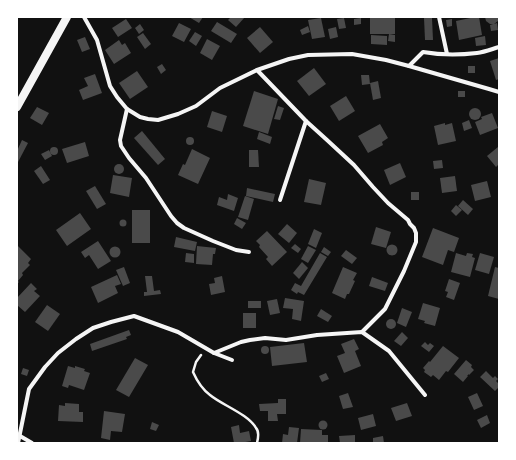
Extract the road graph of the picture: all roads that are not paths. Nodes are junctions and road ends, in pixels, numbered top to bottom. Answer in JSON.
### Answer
{"nodes":[{"id":1,"x":67,"y":17,"type":"edge"},
{"id":2,"x":84,"y":17,"type":"edge"},
{"id":3,"x":439,"y":17,"type":"edge"},
{"id":4,"x":499,"y":47,"type":"edge"},
{"id":5,"x":446,"y":54,"type":"junction"},
{"id":6,"x":409,"y":66,"type":"junction"},
{"id":7,"x":257,"y":70,"type":"junction"},
{"id":8,"x":499,"y":92,"type":"edge"},
{"id":9,"x":17,"y":107,"type":"edge"},
{"id":10,"x":127,"y":109,"type":"junction"},
{"id":11,"x":306,"y":120,"type":"junction"},
{"id":12,"x":280,"y":200,"type":"dead end"},
{"id":13,"x":249,"y":252,"type":"dead end"},
{"id":14,"x":362,"y":332,"type":"junction"},
{"id":15,"x":214,"y":353,"type":"junction"},
{"id":16,"x":232,"y":360,"type":"dead end"},
{"id":17,"x":424,"y":394,"type":"dead end"},
{"id":18,"x":20,"y":436,"type":"junction"},
{"id":19,"x":18,"y":443,"type":"edge"},
{"id":20,"x":32,"y":443,"type":"edge"}],
"edges":[{"from":1,"to":9,"type":"main road"},
{"from":2,"to":10,"type":"street"},
{"from":3,"to":5,"type":"street"},
{"from":4,"to":5,"type":"street"},
{"from":5,"to":6,"type":"street"},
{"from":6,"to":7,"type":"street"},
{"from":6,"to":8,"type":"street"},
{"from":7,"to":10,"type":"street"},
{"from":7,"to":11,"type":"street"},
{"from":10,"to":13,"type":"street"},
{"from":11,"to":12,"type":"street"},
{"from":11,"to":14,"type":"street"},
{"from":14,"to":15,"type":"street"},
{"from":14,"to":17,"type":"street"},
{"from":15,"to":16,"type":"street"},
{"from":15,"to":18,"type":"street"},
{"from":18,"to":19,"type":"street"},
{"from":18,"to":20,"type":"street"}]}
